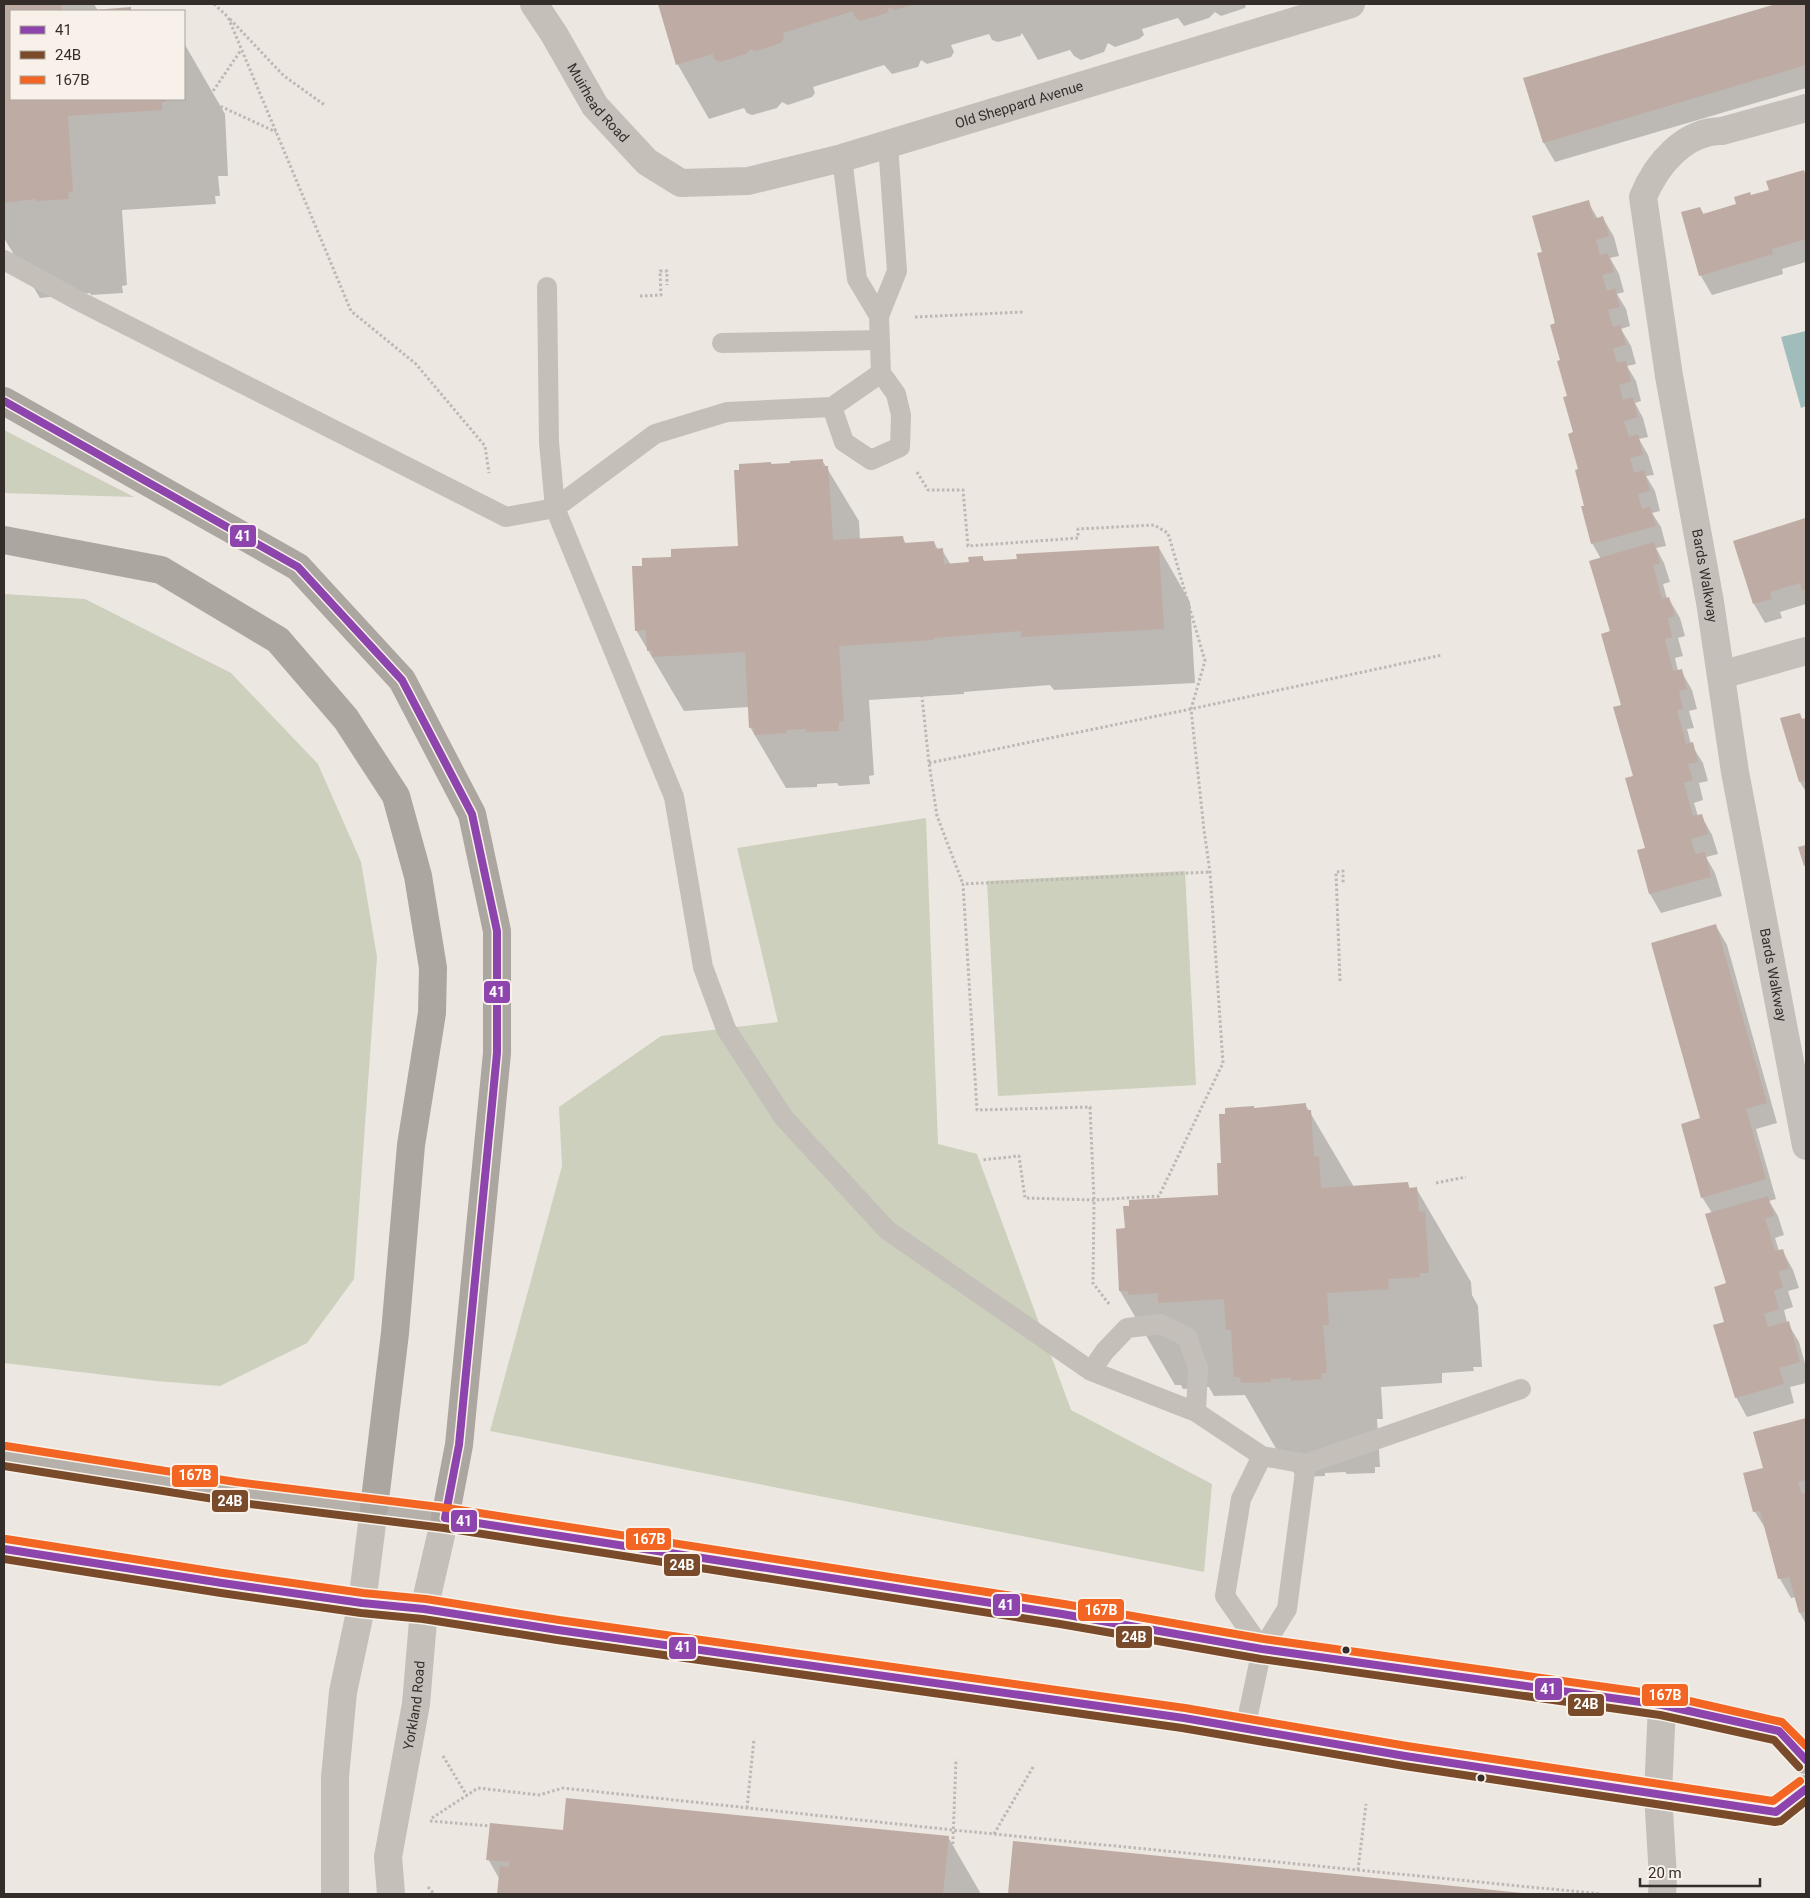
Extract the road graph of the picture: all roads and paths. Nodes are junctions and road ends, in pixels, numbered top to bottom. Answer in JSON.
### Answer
{"nodes":[{"id":1,"x":214,"y":4,"type":"edge"},
{"id":2,"x":534,"y":4,"type":"edge"},
{"id":3,"x":1351,"y":4,"type":"edge"},
{"id":4,"x":228,"y":17,"type":"junction"},
{"id":5,"x":242,"y":50,"type":"junction"},
{"id":6,"x":188,"y":100,"type":"dead end"},
{"id":7,"x":207,"y":100,"type":"junction"},
{"id":8,"x":326,"y":106,"type":"dead end"},
{"id":9,"x":1806,"y":108,"type":"edge"},
{"id":10,"x":276,"y":132,"type":"junction"},
{"id":11,"x":888,"y":144,"type":"junction"},
{"id":12,"x":842,"y":158,"type":"junction"},
{"id":13,"x":681,"y":183,"type":"joint"},
{"id":14,"x":4,"y":260,"type":"edge"},
{"id":15,"x":667,"y":285,"type":"dead end"},
{"id":16,"x":547,"y":287,"type":"dead end"},
{"id":17,"x":640,"y":296,"type":"dead end"},
{"id":18,"x":1022,"y":312,"type":"dead end"},
{"id":19,"x":879,"y":316,"type":"junction"},
{"id":20,"x":914,"y":317,"type":"dead end"},
{"id":21,"x":880,"y":340,"type":"junction"},
{"id":22,"x":722,"y":343,"type":"dead end"},
{"id":23,"x":881,"y":373,"type":"junction"},
{"id":24,"x":4,"y":401,"type":"edge"},
{"id":25,"x":832,"y":407,"type":"junction"},
{"id":26,"x":914,"y":468,"type":"dead end"},
{"id":27,"x":490,"y":482,"type":"dead end"},
{"id":28,"x":555,"y":508,"type":"junction"},
{"id":29,"x":4,"y":540,"type":"edge"},
{"id":30,"x":917,"y":650,"type":"dead end"},
{"id":31,"x":1806,"y":651,"type":"edge"},
{"id":32,"x":1442,"y":655,"type":"dead end"},
{"id":33,"x":1721,"y":675,"type":"junction"},
{"id":34,"x":1191,"y":709,"type":"junction"},
{"id":35,"x":928,"y":763,"type":"junction"},
{"id":36,"x":1210,"y":872,"type":"junction"},
{"id":37,"x":963,"y":884,"type":"junction"},
{"id":38,"x":1343,"y":884,"type":"dead end"},
{"id":39,"x":1340,"y":981,"type":"dead end"},
{"id":40,"x":1806,"y":1146,"type":"edge"},
{"id":41,"x":982,"y":1160,"type":"dead end"},
{"id":42,"x":1466,"y":1177,"type":"dead end"},
{"id":43,"x":1436,"y":1183,"type":"dead end"},
{"id":44,"x":1094,"y":1200,"type":"junction"},
{"id":45,"x":1127,"y":1328,"type":"junction"},
{"id":46,"x":1092,"y":1371,"type":"junction"},
{"id":47,"x":1520,"y":1388,"type":"dead end"},
{"id":48,"x":1196,"y":1412,"type":"junction"},
{"id":49,"x":4,"y":1456,"type":"edge"},
{"id":50,"x":1262,"y":1456,"type":"junction"},
{"id":51,"x":1306,"y":1464,"type":"junction"},
{"id":52,"x":374,"y":1508,"type":"junction"},
{"id":53,"x":446,"y":1518,"type":"junction"},
{"id":54,"x":4,"y":1549,"type":"edge"},
{"id":55,"x":362,"y":1603,"type":"junction"},
{"id":56,"x":424,"y":1609,"type":"junction"},
{"id":57,"x":1262,"y":1649,"type":"junction"},
{"id":58,"x":1662,"y":1705,"type":"junction"},
{"id":59,"x":1245,"y":1729,"type":"junction"},
{"id":60,"x":754,"y":1739,"type":"dead end"},
{"id":61,"x":442,"y":1754,"type":"dead end"},
{"id":62,"x":956,"y":1759,"type":"dead end"},
{"id":63,"x":1806,"y":1760,"type":"edge"},
{"id":64,"x":1033,"y":1767,"type":"dead end"},
{"id":65,"x":1806,"y":1789,"type":"edge"},
{"id":66,"x":1658,"y":1794,"type":"junction"},
{"id":67,"x":467,"y":1796,"type":"junction"},
{"id":68,"x":1366,"y":1804,"type":"dead end"},
{"id":69,"x":747,"y":1808,"type":"junction"},
{"id":70,"x":490,"y":1826,"type":"dead end"},
{"id":71,"x":953,"y":1830,"type":"junction"},
{"id":72,"x":994,"y":1834,"type":"junction"},
{"id":73,"x":1358,"y":1870,"type":"junction"},
{"id":74,"x":428,"y":1887,"type":"dead end"},
{"id":75,"x":335,"y":1894,"type":"edge"},
{"id":76,"x":391,"y":1894,"type":"edge"},
{"id":77,"x":434,"y":1894,"type":"edge"},
{"id":78,"x":951,"y":1894,"type":"edge"},
{"id":79,"x":1600,"y":1894,"type":"edge"},
{"id":80,"x":1662,"y":1894,"type":"edge"}],
"edges":[{"from":1,"to":4,"type":"path"},
{"from":2,"to":13,"type":"street","name":"Muirhead Road"},
{"from":3,"to":11,"type":"street","name":"Old Sheppard Avenue"},
{"from":4,"to":5,"type":"path"},
{"from":4,"to":8,"type":"path"},
{"from":5,"to":7,"type":"path"},
{"from":5,"to":10,"type":"path"},
{"from":6,"to":7,"type":"path"},
{"from":7,"to":10,"type":"path"},
{"from":9,"to":33,"type":"street","name":"Bards Walkway"},
{"from":10,"to":27,"type":"path"},
{"from":11,"to":12,"type":"street","name":"Old Sheppard Avenue"},
{"from":11,"to":19,"type":"lane"},
{"from":12,"to":13,"type":"street","name":"Old Sheppard Avenue"},
{"from":12,"to":19,"type":"lane"},
{"from":14,"to":28,"type":"lane"},
{"from":15,"to":17,"type":"path"},
{"from":16,"to":28,"type":"lane"},
{"from":18,"to":20,"type":"path"},
{"from":19,"to":21,"type":"lane"},
{"from":21,"to":22,"type":"lane"},
{"from":21,"to":23,"type":"lane"},
{"from":23,"to":25,"type":"lane"},
{"from":23,"to":25,"type":"lane"},
{"from":24,"to":53,"type":"highway"},
{"from":25,"to":28,"type":"lane"},
{"from":26,"to":34,"type":"path"},
{"from":28,"to":46,"type":"lane"},
{"from":29,"to":52,"type":"highway"},
{"from":30,"to":35,"type":"path"},
{"from":31,"to":33,"type":"street"},
{"from":32,"to":34,"type":"path"},
{"from":33,"to":40,"type":"street","name":"Bards Walkway"},
{"from":34,"to":35,"type":"path"},
{"from":34,"to":36,"type":"path"},
{"from":35,"to":37,"type":"path"},
{"from":36,"to":37,"type":"path"},
{"from":36,"to":44,"type":"path"},
{"from":37,"to":44,"type":"path"},
{"from":38,"to":39,"type":"path"},
{"from":41,"to":44,"type":"path"},
{"from":42,"to":43,"type":"path"},
{"from":44,"to":45,"type":"path"},
{"from":45,"to":46,"type":"lane"},
{"from":45,"to":48,"type":"lane"},
{"from":46,"to":48,"type":"lane"},
{"from":47,"to":51,"type":"lane"},
{"from":48,"to":50,"type":"lane"},
{"from":49,"to":52,"type":"main road"},
{"from":50,"to":51,"type":"lane"},
{"from":50,"to":57,"type":"lane"},
{"from":51,"to":57,"type":"lane"},
{"from":52,"to":53,"type":"main road"},
{"from":52,"to":55,"type":"street"},
{"from":53,"to":56,"type":"street","name":"Yorkland Road"},
{"from":53,"to":57,"type":"main road"},
{"from":54,"to":55,"type":"main road"},
{"from":55,"to":56,"type":"main road"},
{"from":55,"to":75,"type":"street"},
{"from":56,"to":59,"type":"main road"},
{"from":56,"to":76,"type":"street","name":"Yorkland Road"},
{"from":57,"to":58,"type":"main road"},
{"from":57,"to":59,"type":"lane"},
{"from":58,"to":63,"type":"main road"},
{"from":58,"to":66,"type":"street"},
{"from":59,"to":66,"type":"main road"},
{"from":60,"to":69,"type":"path"},
{"from":61,"to":67,"type":"path"},
{"from":62,"to":71,"type":"path"},
{"from":64,"to":72,"type":"path"},
{"from":65,"to":66,"type":"main road"},
{"from":66,"to":80,"type":"street"},
{"from":67,"to":69,"type":"path"},
{"from":67,"to":70,"type":"path"},
{"from":68,"to":73,"type":"path"},
{"from":69,"to":71,"type":"path"},
{"from":71,"to":72,"type":"path"},
{"from":71,"to":78,"type":"path"},
{"from":72,"to":73,"type":"path"},
{"from":73,"to":79,"type":"path"},
{"from":74,"to":77,"type":"path"}]}
